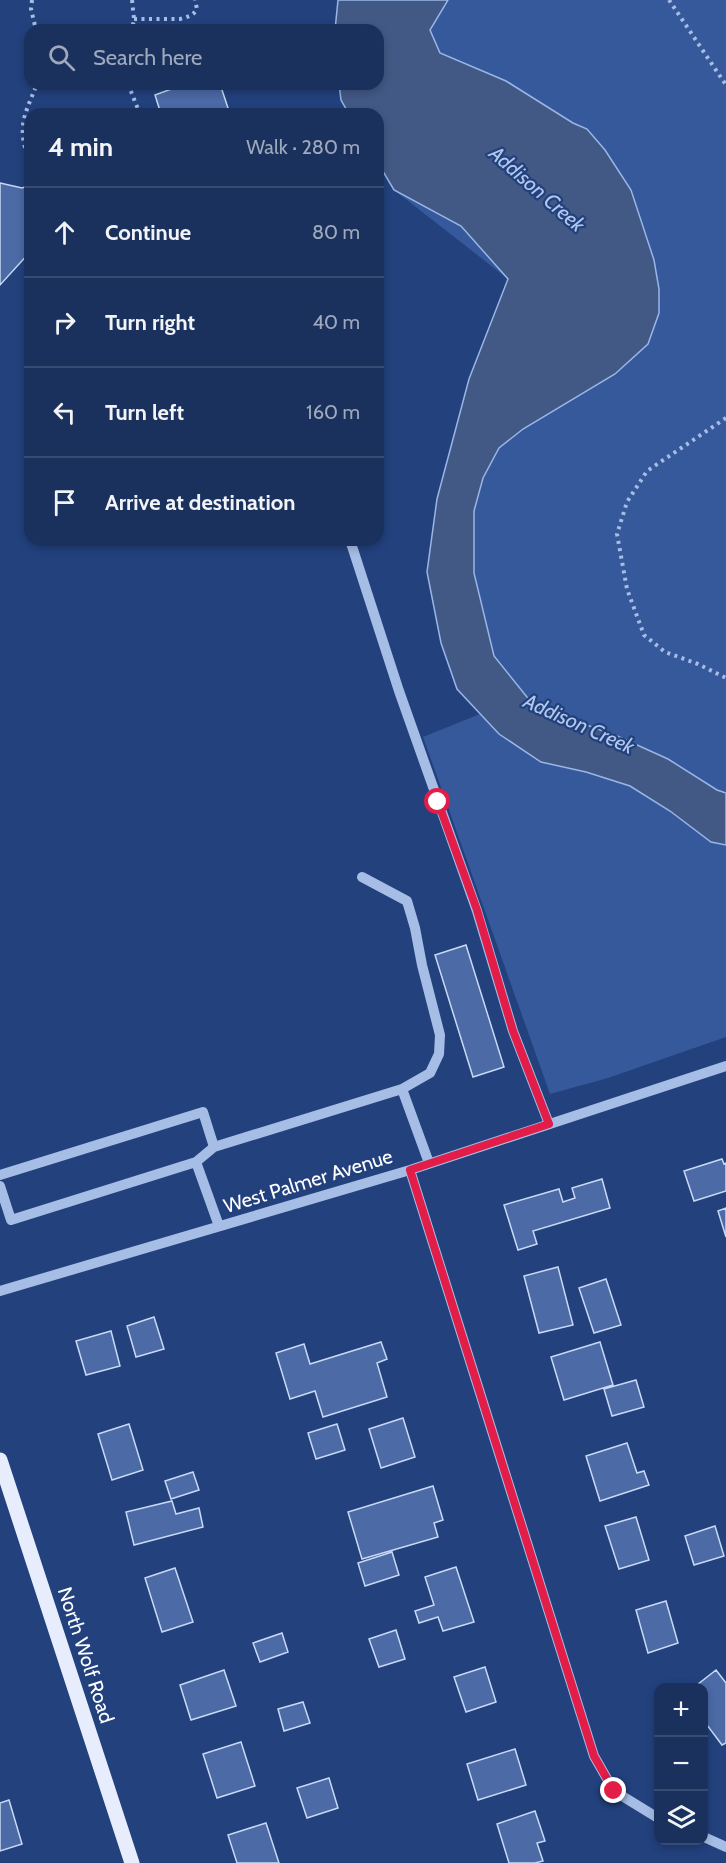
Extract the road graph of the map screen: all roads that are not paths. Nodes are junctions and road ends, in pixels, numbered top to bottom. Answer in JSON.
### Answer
{"nodes":[{"id":1,"x":352,"y":546,"type":"edge"},
{"id":2,"x":362,"y":877,"type":"dead end"},
{"id":3,"x":726,"y":1066,"type":"edge"},
{"id":4,"x":402,"y":1089,"type":"junction"},
{"id":5,"x":549,"y":1124,"type":"junction"},
{"id":6,"x":214,"y":1147,"type":"junction"},
{"id":7,"x":196,"y":1162,"type":"junction"},
{"id":8,"x":429,"y":1163,"type":"junction"},
{"id":9,"x":410,"y":1170,"type":"junction"},
{"id":10,"x":0,"y":1175,"type":"edge"},
{"id":11,"x":0,"y":1186,"type":"edge"},
{"id":12,"x":219,"y":1227,"type":"junction"},
{"id":13,"x":0,"y":1292,"type":"edge"},
{"id":14,"x":0,"y":1460,"type":"edge"},
{"id":15,"x":654,"y":1816,"type":"edge"},
{"id":16,"x":708,"y":1839,"type":"edge"},
{"id":17,"x":726,"y":1847,"type":"edge"},
{"id":18,"x":132,"y":1863,"type":"edge"}],
"edges":[{"from":1,"to":5,"type":"street"},
{"from":2,"to":4,"type":"street"},
{"from":3,"to":5,"type":"street","name":"West Palmer Avenue"},
{"from":4,"to":6,"type":"street"},
{"from":4,"to":8,"type":"street"},
{"from":5,"to":8,"type":"street","name":"West Palmer Avenue"},
{"from":6,"to":7,"type":"street"},
{"from":6,"to":10,"type":"street"},
{"from":7,"to":11,"type":"street"},
{"from":7,"to":12,"type":"street"},
{"from":8,"to":9,"type":"street","name":"West Palmer Avenue"},
{"from":9,"to":12,"type":"street","name":"West Palmer Avenue"},
{"from":9,"to":15,"type":"street"},
{"from":12,"to":13,"type":"street","name":"West Palmer Avenue"},
{"from":14,"to":18,"type":"main road","name":"North Wolf Road"},
{"from":16,"to":17,"type":"street"}]}
